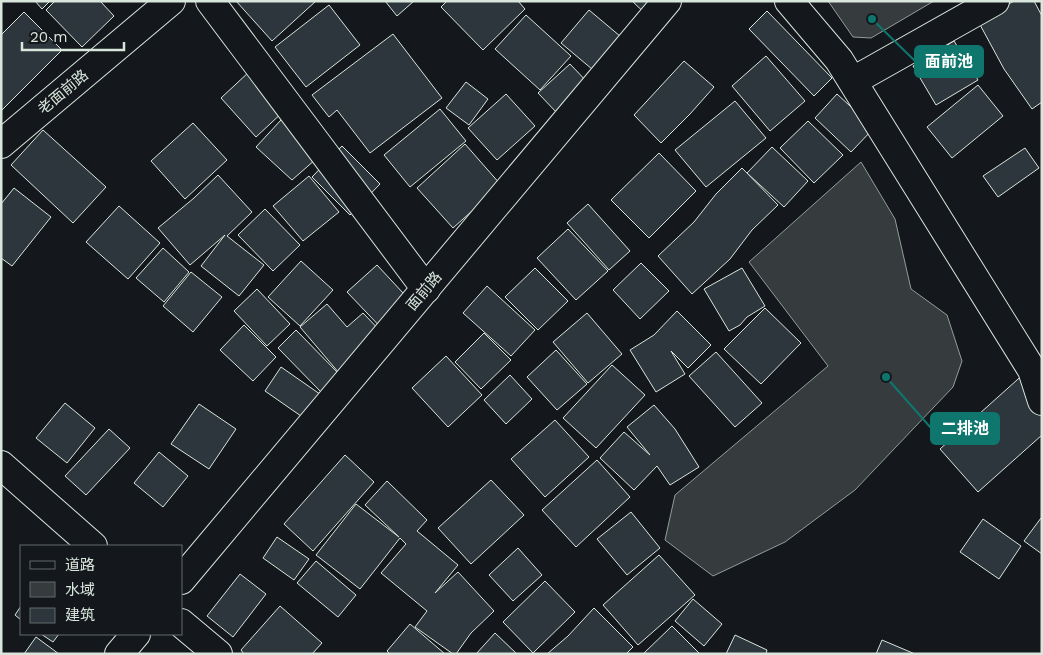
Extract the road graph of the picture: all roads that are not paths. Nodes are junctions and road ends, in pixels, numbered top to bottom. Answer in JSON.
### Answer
{"nodes":[{"id":1,"x":171,"y":1,"type":"edge"},
{"id":2,"x":210,"y":1,"type":"edge"},
{"id":3,"x":667,"y":1,"type":"edge"},
{"id":4,"x":789,"y":1,"type":"edge"},
{"id":5,"x":995,"y":1,"type":"edge"},
{"id":6,"x":853,"y":81,"type":"junction"},
{"id":7,"x":1,"y":144,"type":"edge"},
{"id":8,"x":426,"y":288,"type":"junction"},
{"id":9,"x":1042,"y":401,"type":"edge"},
{"id":10,"x":1,"y":465,"type":"edge"},
{"id":11,"x":92,"y":545,"type":"edge"},
{"id":12,"x":182,"y":579,"type":"edge"},
{"id":13,"x":182,"y":625,"type":"edge"},
{"id":14,"x":135,"y":635,"type":"edge"},
{"id":15,"x":119,"y":654,"type":"edge"},
{"id":16,"x":218,"y":654,"type":"edge"}],
"edges":[{"from":1,"to":7,"type":"street","name":"老面前路"},
{"from":2,"to":8,"type":"street"},
{"from":3,"to":8,"type":"street","name":"面前路"},
{"from":4,"to":6,"type":"street"},
{"from":5,"to":6,"type":"street"},
{"from":6,"to":9,"type":"street"},
{"from":8,"to":12,"type":"street","name":"面前路"},
{"from":10,"to":11,"type":"street"},
{"from":13,"to":16,"type":"street"},
{"from":14,"to":15,"type":"street"}]}
